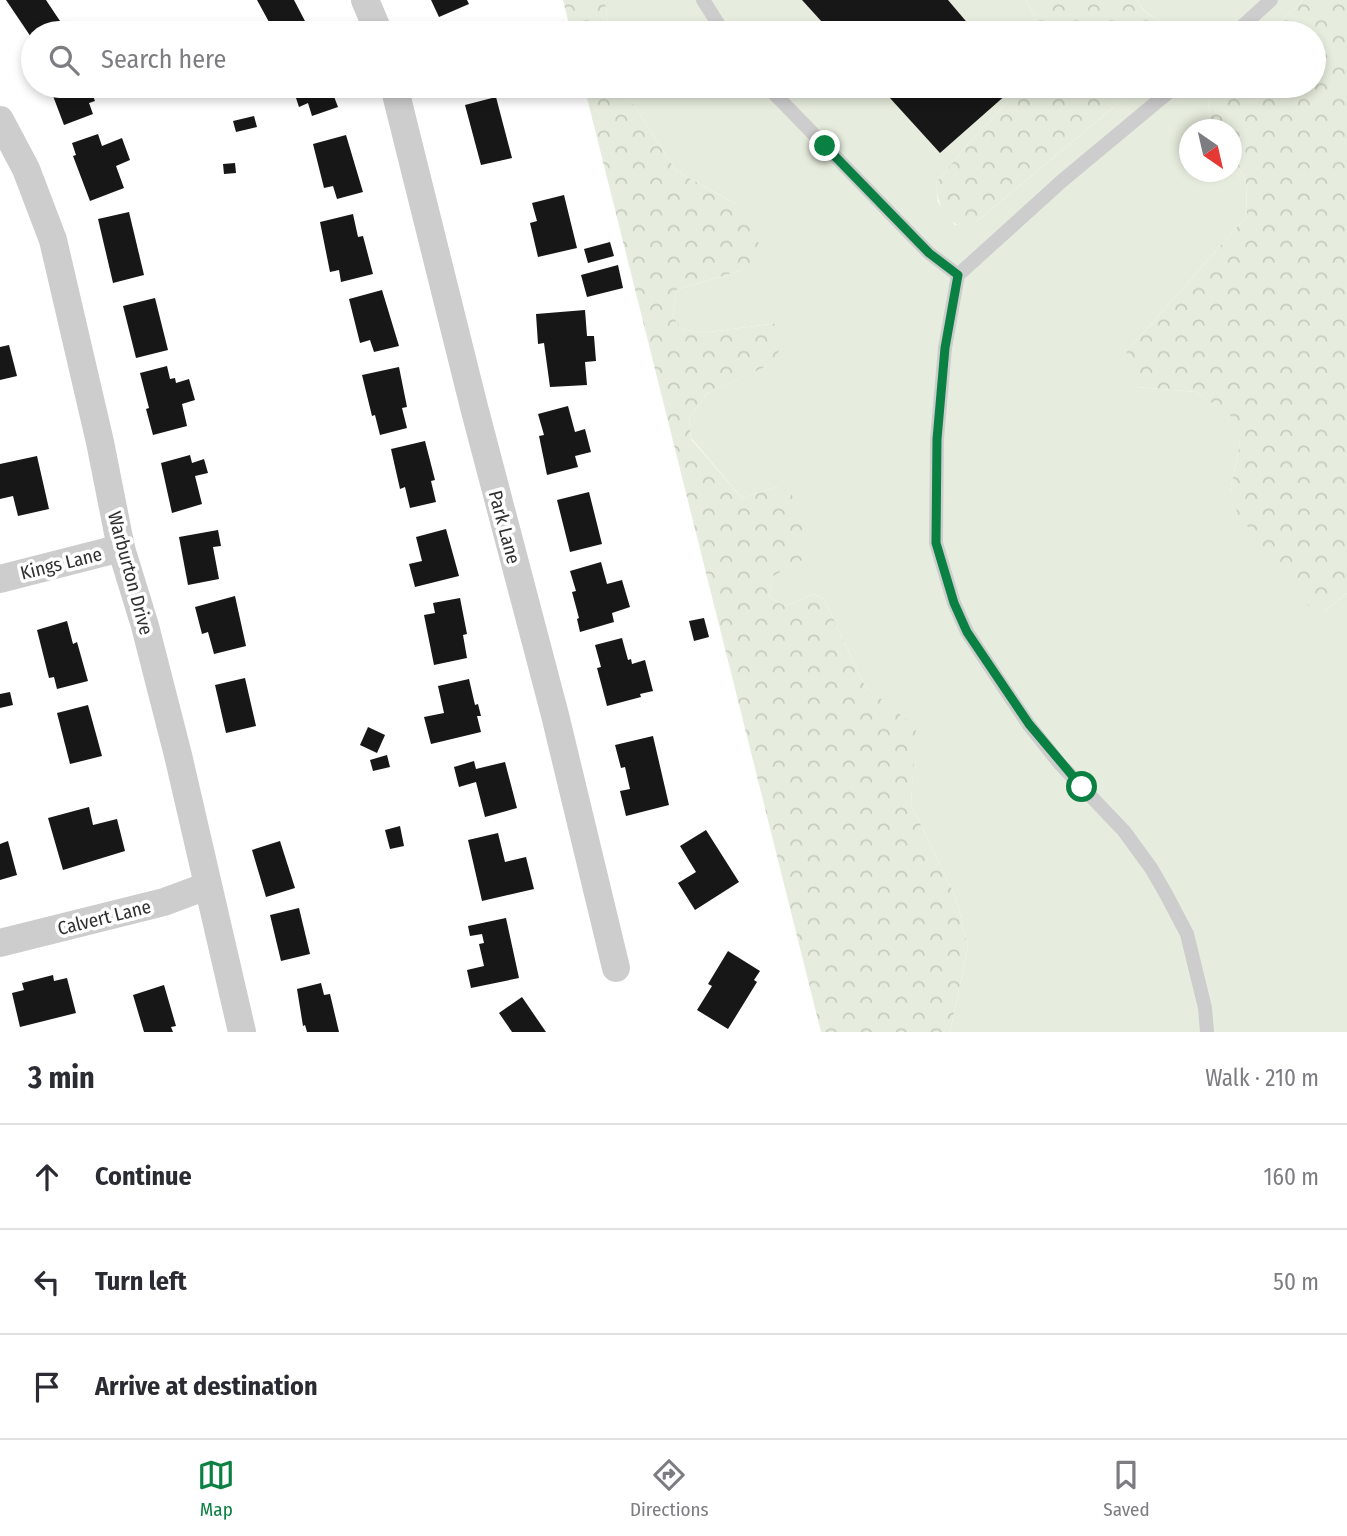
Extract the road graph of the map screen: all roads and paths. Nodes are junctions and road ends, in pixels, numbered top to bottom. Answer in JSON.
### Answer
{"nodes":[{"id":1,"x":365,"y":0,"type":"edge"},
{"id":2,"x":703,"y":0,"type":"edge"},
{"id":3,"x":1271,"y":0,"type":"edge"},
{"id":4,"x":374,"y":21,"type":"edge"},
{"id":5,"x":716,"y":21,"type":"edge"},
{"id":6,"x":1248,"y":21,"type":"edge"},
{"id":7,"x":397,"y":98,"type":"edge"},
{"id":8,"x":779,"y":98,"type":"edge"},
{"id":9,"x":1162,"y":98,"type":"edge"},
{"id":10,"x":0,"y":120,"type":"edge"},
{"id":11,"x":958,"y":275,"type":"junction"},
{"id":12,"x":121,"y":548,"type":"junction"},
{"id":13,"x":0,"y":579,"type":"edge"},
{"id":14,"x":207,"y":886,"type":"junction"},
{"id":15,"x":0,"y":943,"type":"edge"},
{"id":16,"x":616,"y":968,"type":"dead end"},
{"id":17,"x":242,"y":1032,"type":"edge"},
{"id":18,"x":1207,"y":1032,"type":"edge"}],
"edges":[{"from":1,"to":4,"type":"street"},
{"from":2,"to":5,"type":"lane"},
{"from":3,"to":6,"type":"lane"},
{"from":7,"to":16,"type":"street","name":"Park Lane"},
{"from":8,"to":11,"type":"lane"},
{"from":9,"to":11,"type":"lane"},
{"from":10,"to":12,"type":"street","name":"Warburton Drive"},
{"from":11,"to":18,"type":"lane"},
{"from":12,"to":13,"type":"street","name":"Kings Lane"},
{"from":12,"to":14,"type":"street","name":"Warburton Drive"},
{"from":14,"to":15,"type":"street","name":"Calvert Lane"},
{"from":14,"to":17,"type":"street","name":"Warburton Drive"}]}
